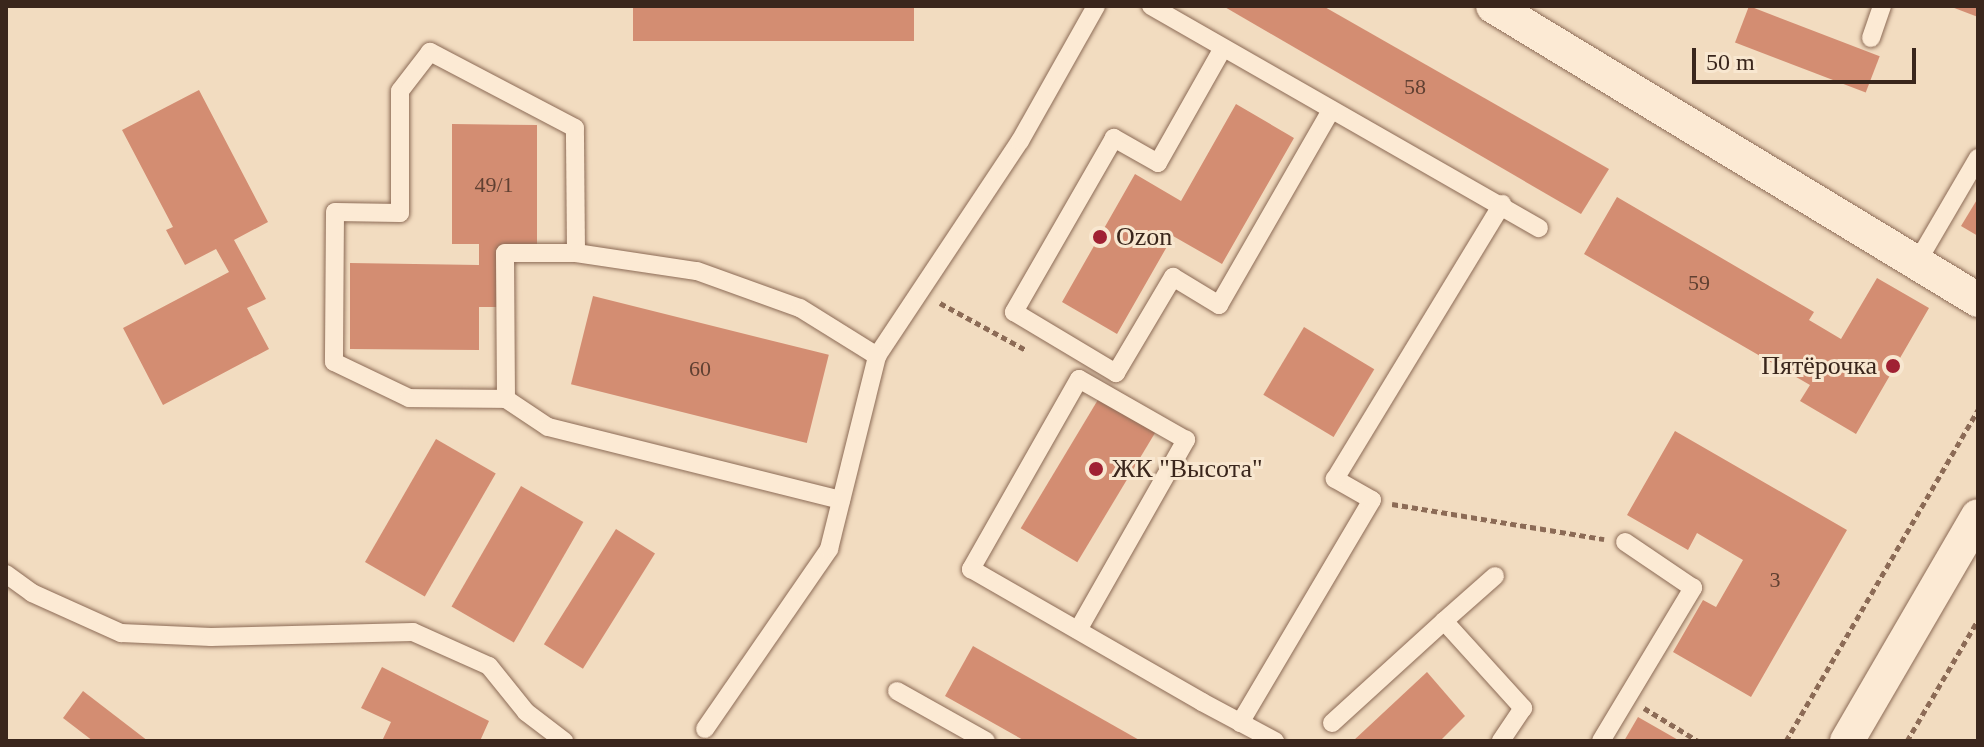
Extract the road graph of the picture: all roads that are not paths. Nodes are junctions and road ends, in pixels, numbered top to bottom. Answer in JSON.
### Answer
{"nodes":[{"id":1,"x":1096,"y":6,"type":"edge"},
{"id":2,"x":1151,"y":6,"type":"edge"},
{"id":3,"x":1493,"y":6,"type":"edge"},
{"id":4,"x":1882,"y":6,"type":"edge"},
{"id":5,"x":1871,"y":38,"type":"dead end"},
{"id":6,"x":1223,"y":48,"type":"junction"},
{"id":7,"x":1331,"y":110,"type":"junction"},
{"id":8,"x":1978,"y":158,"type":"edge"},
{"id":9,"x":1502,"y":204,"type":"junction"},
{"id":10,"x":1539,"y":228,"type":"dead end"},
{"id":11,"x":576,"y":253,"type":"junction"},
{"id":12,"x":1916,"y":264,"type":"junction"},
{"id":13,"x":1978,"y":300,"type":"edge"},
{"id":14,"x":877,"y":356,"type":"junction"},
{"id":15,"x":506,"y":399,"type":"junction"},
{"id":16,"x":841,"y":500,"type":"junction"},
{"id":17,"x":1978,"y":516,"type":"edge"},
{"id":18,"x":1625,"y":542,"type":"road end"},
{"id":19,"x":6,"y":574,"type":"edge"},
{"id":20,"x":1495,"y":576,"type":"dead end"},
{"id":21,"x":1444,"y":621,"type":"junction"},
{"id":22,"x":1078,"y":630,"type":"junction"},
{"id":23,"x":897,"y":691,"type":"dead end"},
{"id":24,"x":1240,"y":723,"type":"junction"},
{"id":25,"x":1332,"y":723,"type":"dead end"},
{"id":26,"x":705,"y":729,"type":"dead end"},
{"id":27,"x":564,"y":741,"type":"edge"},
{"id":28,"x":986,"y":741,"type":"edge"},
{"id":29,"x":1275,"y":741,"type":"edge"},
{"id":30,"x":1501,"y":741,"type":"edge"},
{"id":31,"x":1601,"y":741,"type":"edge"},
{"id":32,"x":1847,"y":741,"type":"edge"}],
"edges":[{"from":1,"to":14,"type":"lane"},
{"from":2,"to":6,"type":"lane"},
{"from":3,"to":12,"type":"street"},
{"from":4,"to":5,"type":"lane"},
{"from":6,"to":7,"type":"lane"},
{"from":6,"to":7,"type":"lane"},
{"from":7,"to":9,"type":"lane"},
{"from":8,"to":12,"type":"lane"},
{"from":9,"to":10,"type":"lane"},
{"from":9,"to":24,"type":"lane"},
{"from":11,"to":14,"type":"lane"},
{"from":11,"to":15,"type":"lane"},
{"from":11,"to":15,"type":"lane"},
{"from":12,"to":13,"type":"street"},
{"from":14,"to":16,"type":"lane"},
{"from":15,"to":16,"type":"lane"},
{"from":16,"to":26,"type":"lane"},
{"from":17,"to":32,"type":"street"},
{"from":18,"to":31,"type":"lane"},
{"from":19,"to":27,"type":"lane"},
{"from":20,"to":21,"type":"lane"},
{"from":21,"to":25,"type":"lane"},
{"from":21,"to":30,"type":"lane"},
{"from":22,"to":22,"type":"lane"},
{"from":22,"to":24,"type":"lane"},
{"from":23,"to":28,"type":"lane"},
{"from":24,"to":29,"type":"lane"}]}
